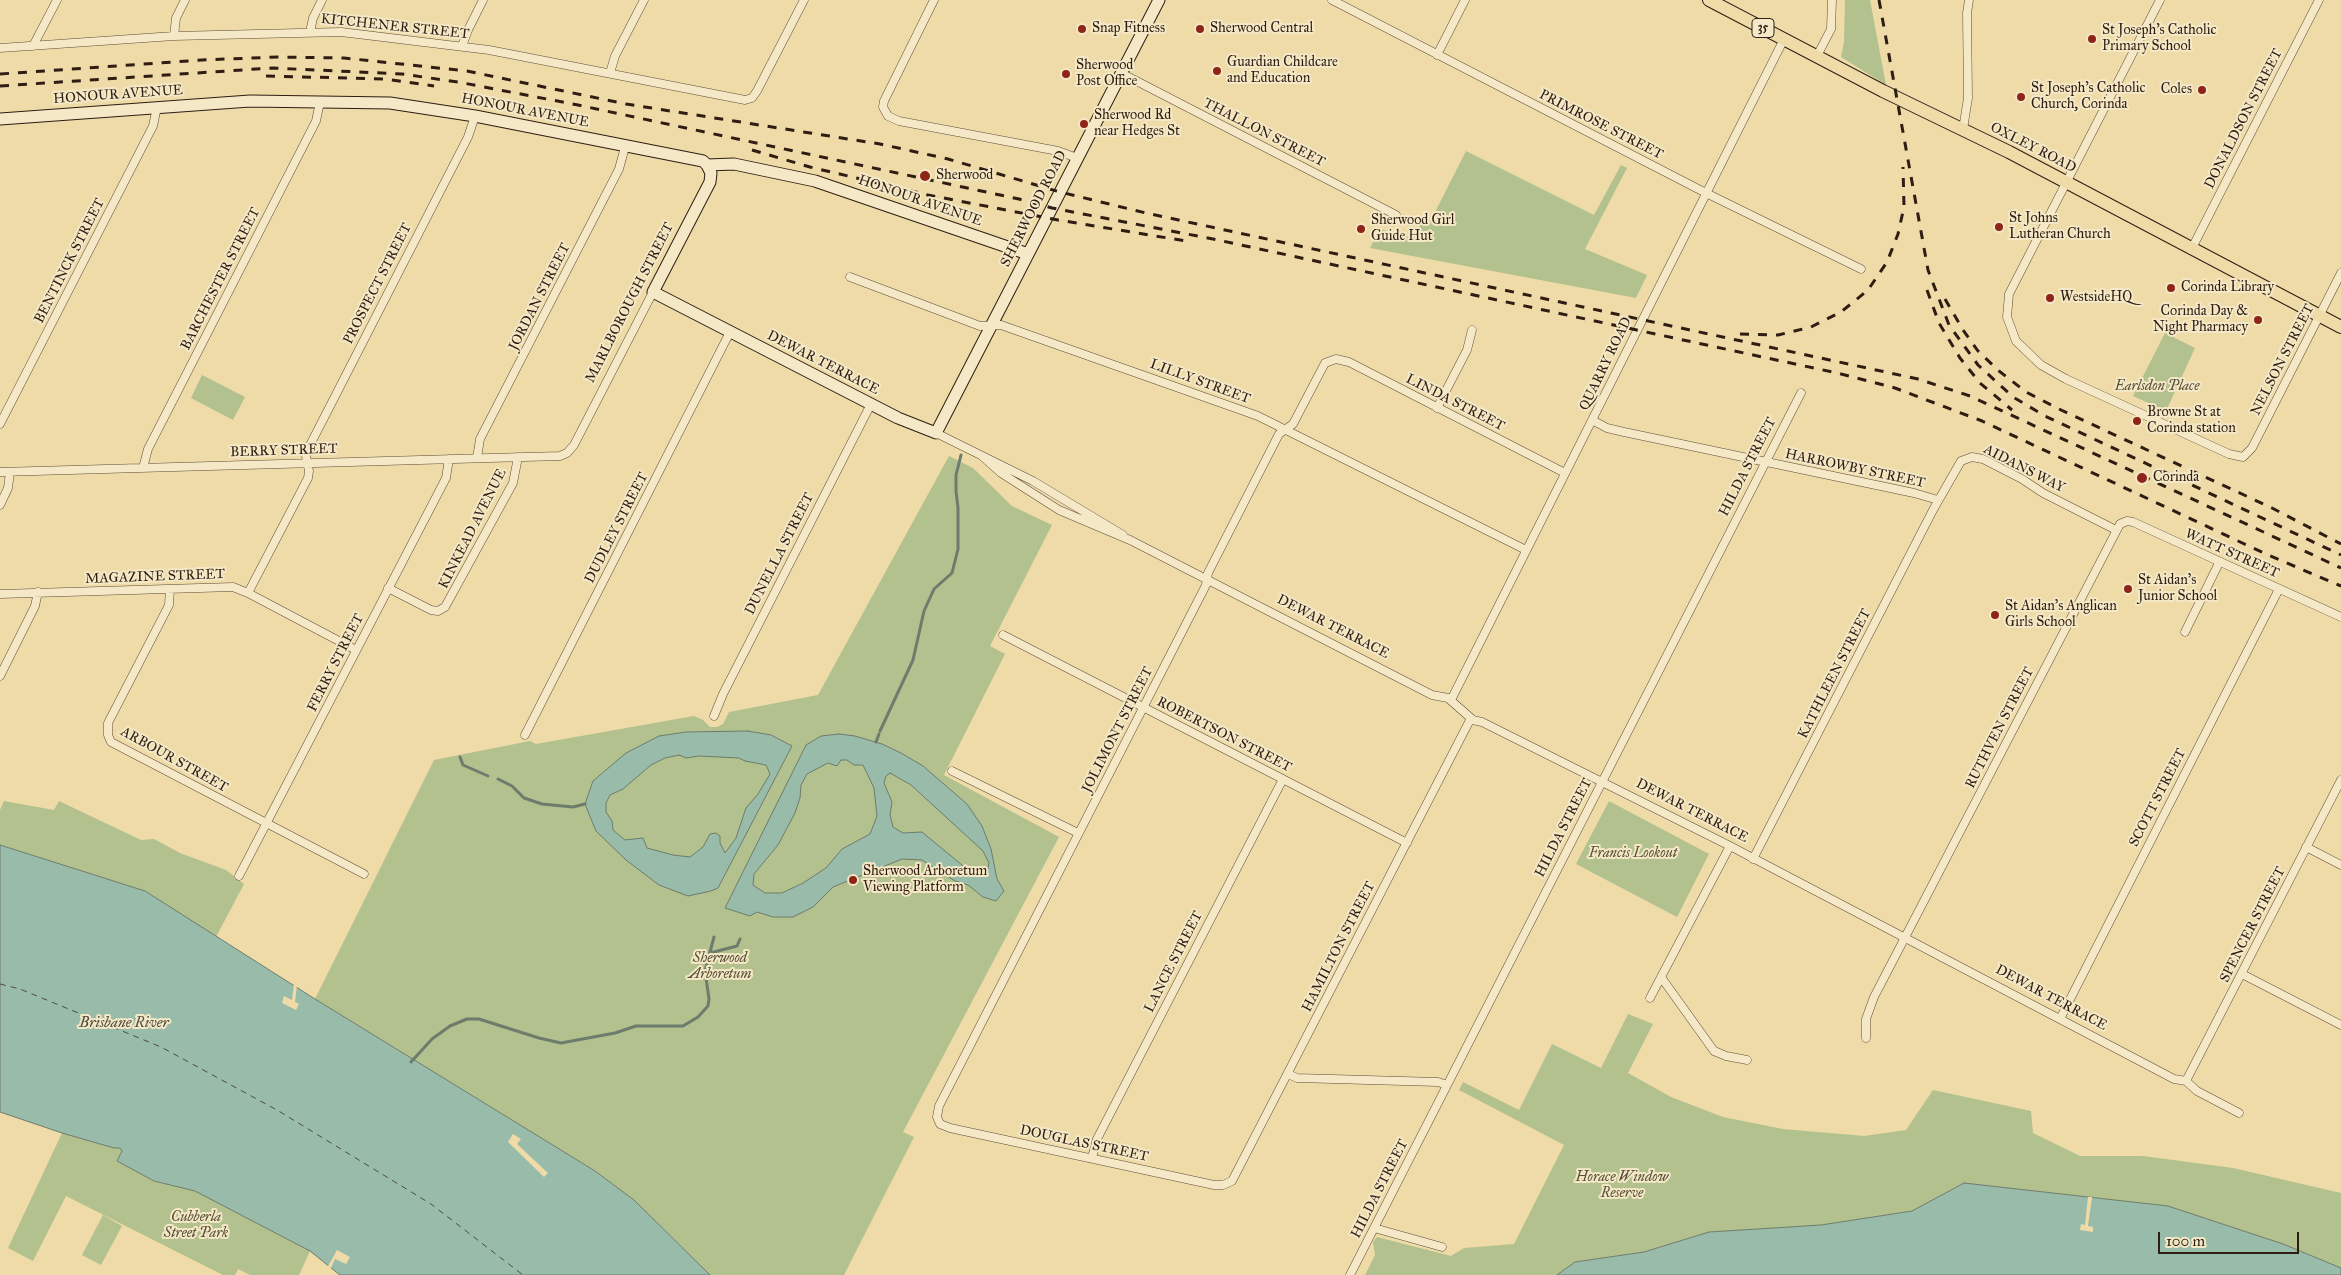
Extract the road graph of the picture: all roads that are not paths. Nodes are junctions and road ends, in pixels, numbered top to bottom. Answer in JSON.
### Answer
{"nodes":[{"id":1,"x":57,"y":0,"type":"edge"},
{"id":2,"x":185,"y":0,"type":"edge"},
{"id":3,"x":322,"y":0,"type":"edge"},
{"id":4,"x":483,"y":0,"type":"edge"},
{"id":5,"x":644,"y":0,"type":"edge"},
{"id":6,"x":804,"y":0,"type":"edge"},
{"id":7,"x":934,"y":0,"type":"edge"},
{"id":8,"x":1159,"y":0,"type":"edge"},
{"id":9,"x":1332,"y":0,"type":"edge"},
{"id":10,"x":1465,"y":0,"type":"edge"},
{"id":11,"x":1709,"y":0,"type":"edge"},
{"id":12,"x":1832,"y":0,"type":"edge"},
{"id":13,"x":1969,"y":0,"type":"edge"},
{"id":14,"x":2160,"y":0,"type":"edge"},
{"id":15,"x":2319,"y":0,"type":"edge"},
{"id":16,"x":310,"y":32,"type":"junction"},
{"id":17,"x":174,"y":36,"type":"junction"},
{"id":18,"x":1784,"y":39,"type":"junction"},
{"id":19,"x":33,"y":46,"type":"junction"},
{"id":20,"x":462,"y":46,"type":"junction"},
{"id":21,"x":0,"y":48,"type":"edge"},
{"id":22,"x":1437,"y":55,"type":"junction"},
{"id":23,"x":1817,"y":56,"type":"junction"},
{"id":24,"x":610,"y":73,"type":"junction"},
{"id":25,"x":1121,"y":73,"type":"junction"},
{"id":26,"x":320,"y":102,"type":"junction"},
{"id":27,"x":157,"y":107,"type":"junction"},
{"id":28,"x":475,"y":116,"type":"junction"},
{"id":29,"x":0,"y":119,"type":"edge"},
{"id":30,"x":1963,"y":128,"type":"junction"},
{"id":31,"x":625,"y":147,"type":"junction"},
{"id":32,"x":1077,"y":158,"type":"junction"},
{"id":33,"x":707,"y":165,"type":"junction"},
{"id":34,"x":2066,"y":182,"type":"junction"},
{"id":35,"x":1706,"y":193,"type":"junction"},
{"id":36,"x":1396,"y":214,"type":"dead end"},
{"id":37,"x":2191,"y":250,"type":"junction"},
{"id":38,"x":1028,"y":254,"type":"junction"},
{"id":39,"x":1861,"y":270,"type":"dead end"},
{"id":40,"x":2341,"y":273,"type":"edge"},
{"id":41,"x":850,"y":277,"type":"dead end"},
{"id":42,"x":653,"y":292,"type":"junction"},
{"id":43,"x":2319,"y":316,"type":"junction"},
{"id":44,"x":991,"y":326,"type":"junction"},
{"id":45,"x":2341,"y":327,"type":"edge"},
{"id":46,"x":1472,"y":330,"type":"dead end"},
{"id":47,"x":730,"y":332,"type":"junction"},
{"id":48,"x":1332,"y":359,"type":"joint"},
{"id":49,"x":1800,"y":392,"type":"dead end"},
{"id":50,"x":871,"y":404,"type":"junction"},
{"id":51,"x":1437,"y":408,"type":"junction"},
{"id":52,"x":1592,"y":420,"type":"junction"},
{"id":53,"x":0,"y":424,"type":"edge"},
{"id":54,"x":1286,"y":429,"type":"junction"},
{"id":55,"x":936,"y":433,"type":"junction"},
{"id":56,"x":567,"y":453,"type":"joint"},
{"id":57,"x":982,"y":456,"type":"junction"},
{"id":58,"x":477,"y":458,"type":"junction"},
{"id":59,"x":518,"y":458,"type":"junction"},
{"id":60,"x":449,"y":459,"type":"junction"},
{"id":61,"x":1765,"y":462,"type":"junction"},
{"id":62,"x":308,"y":463,"type":"junction"},
{"id":63,"x":143,"y":468,"type":"junction"},
{"id":64,"x":0,"y":472,"type":"edge"},
{"id":65,"x":10,"y":472,"type":"junction"},
{"id":66,"x":1565,"y":473,"type":"junction"},
{"id":67,"x":1938,"y":500,"type":"junction"},
{"id":68,"x":0,"y":505,"type":"edge"},
{"id":69,"x":2116,"y":530,"type":"junction"},
{"id":70,"x":1130,"y":540,"type":"junction"},
{"id":71,"x":1526,"y":550,"type":"junction"},
{"id":72,"x":2219,"y":563,"type":"junction"},
{"id":73,"x":1207,"y":579,"type":"junction"},
{"id":74,"x":388,"y":588,"type":"junction"},
{"id":75,"x":170,"y":589,"type":"junction"},
{"id":76,"x":2279,"y":589,"type":"junction"},
{"id":77,"x":38,"y":592,"type":"junction"},
{"id":78,"x":248,"y":593,"type":"junction"},
{"id":79,"x":0,"y":594,"type":"edge"},
{"id":80,"x":2341,"y":616,"type":"edge"},
{"id":81,"x":2185,"y":632,"type":"dead end"},
{"id":82,"x":1003,"y":635,"type":"dead end"},
{"id":83,"x":356,"y":650,"type":"junction"},
{"id":84,"x":0,"y":676,"type":"edge"},
{"id":85,"x":1451,"y":700,"type":"junction"},
{"id":86,"x":1144,"y":707,"type":"junction"},
{"id":87,"x":714,"y":716,"type":"dead end"},
{"id":88,"x":1471,"y":718,"type":"junction"},
{"id":89,"x":525,"y":735,"type":"dead end"},
{"id":90,"x":952,"y":771,"type":"dead end"},
{"id":91,"x":1283,"y":779,"type":"junction"},
{"id":92,"x":2341,"y":780,"type":"edge"},
{"id":93,"x":1602,"y":782,"type":"junction"},
{"id":94,"x":267,"y":823,"type":"junction"},
{"id":95,"x":1078,"y":833,"type":"junction"},
{"id":96,"x":1407,"y":843,"type":"junction"},
{"id":97,"x":1730,"y":846,"type":"junction"},
{"id":98,"x":2306,"y":847,"type":"junction"},
{"id":99,"x":1752,"y":859,"type":"junction"},
{"id":100,"x":2341,"y":865,"type":"edge"},
{"id":101,"x":364,"y":874,"type":"dead end"},
{"id":102,"x":239,"y":876,"type":"dead end"},
{"id":103,"x":1906,"y":938,"type":"junction"},
{"id":104,"x":2242,"y":974,"type":"junction"},
{"id":105,"x":1661,"y":977,"type":"junction"},
{"id":106,"x":1650,"y":998,"type":"dead end"},
{"id":107,"x":2060,"y":1019,"type":"junction"},
{"id":108,"x":2341,"y":1025,"type":"edge"},
{"id":109,"x":1866,"y":1038,"type":"dead end"},
{"id":110,"x":1747,"y":1060,"type":"dead end"},
{"id":111,"x":1288,"y":1074,"type":"junction"},
{"id":112,"x":2186,"y":1081,"type":"junction"},
{"id":113,"x":1447,"y":1085,"type":"junction"},
{"id":114,"x":2239,"y":1113,"type":"dead end"},
{"id":115,"x":938,"y":1121,"type":"joint"},
{"id":116,"x":1092,"y":1158,"type":"junction"},
{"id":117,"x":1226,"y":1184,"type":"joint"},
{"id":118,"x":1374,"y":1228,"type":"junction"},
{"id":119,"x":1442,"y":1247,"type":"dead end"},
{"id":120,"x":1350,"y":1275,"type":"edge"}],
"edges":[{"from":1,"to":19,"type":"street"},
{"from":2,"to":17,"type":"street"},
{"from":3,"to":16,"type":"street"},
{"from":4,"to":20,"type":"street"},
{"from":5,"to":24,"type":"street"},
{"from":6,"to":24,"type":"street","name":"KITCHENER STREET"},
{"from":7,"to":32,"type":"street"},
{"from":8,"to":25,"type":"street","name":"SHERWOOD ROAD"},
{"from":9,"to":22,"type":"street","name":"PRIMROSE STREET"},
{"from":10,"to":22,"type":"street"},
{"from":11,"to":18,"type":"main road","name":"OXLEY ROAD","number":"35"},
{"from":12,"to":23,"type":"street"},
{"from":13,"to":30,"type":"street"},
{"from":14,"to":34,"type":"street"},
{"from":15,"to":37,"type":"street","name":"DONALDSON STREET"},
{"from":16,"to":17,"type":"street","name":"KITCHENER STREET"},
{"from":16,"to":20,"type":"street","name":"KITCHENER STREET"},
{"from":17,"to":19,"type":"street","name":"KITCHENER STREET"},
{"from":18,"to":23,"type":"main road","name":"OXLEY ROAD","number":"35"},
{"from":18,"to":35,"type":"street","name":"QUARRY ROAD"},
{"from":19,"to":21,"type":"street","name":"KITCHENER STREET"},
{"from":20,"to":24,"type":"street","name":"KITCHENER STREET"},
{"from":22,"to":35,"type":"street","name":"PRIMROSE STREET"},
{"from":23,"to":30,"type":"main road","name":"OXLEY ROAD","number":"35"},
{"from":25,"to":32,"type":"street","name":"SHERWOOD ROAD"},
{"from":25,"to":36,"type":"street","name":"THALLON STREET"},
{"from":26,"to":27,"type":"street","name":"HONOUR AVENUE"},
{"from":26,"to":28,"type":"street","name":"HONOUR AVENUE"},
{"from":26,"to":63,"type":"street","name":"BARCHESTER STREET"},
{"from":27,"to":29,"type":"street","name":"HONOUR AVENUE"},
{"from":27,"to":53,"type":"street","name":"BENTINCK STREET"},
{"from":28,"to":31,"type":"street","name":"HONOUR AVENUE"},
{"from":28,"to":62,"type":"street","name":"PROSPECT STREET"},
{"from":30,"to":34,"type":"main road","name":"OXLEY ROAD","number":"35"},
{"from":31,"to":33,"type":"street","name":"HONOUR AVENUE"},
{"from":31,"to":58,"type":"street","name":"JORDAN STREET"},
{"from":32,"to":38,"type":"street","name":"SHERWOOD ROAD"},
{"from":33,"to":38,"type":"street","name":"HONOUR AVENUE"},
{"from":33,"to":42,"type":"street","name":"MARLBOROUGH STREET"},
{"from":34,"to":37,"type":"main road","name":"OXLEY ROAD","number":"35"},
{"from":34,"to":43,"type":"street","name":"NELSON STREET"},
{"from":35,"to":39,"type":"street","name":"PRIMROSE STREET"},
{"from":35,"to":52,"type":"street","name":"QUARRY ROAD"},
{"from":37,"to":43,"type":"main road","name":"OXLEY ROAD","number":"35"},
{"from":38,"to":44,"type":"street","name":"SHERWOOD ROAD"},
{"from":40,"to":43,"type":"street","name":"NELSON STREET"},
{"from":41,"to":44,"type":"street","name":"LILLY STREET"},
{"from":42,"to":47,"type":"street","name":"DEWAR TERRACE"},
{"from":42,"to":56,"type":"street","name":"MARLBOROUGH STREET"},
{"from":43,"to":45,"type":"main road","name":"OXLEY ROAD","number":"35"},
{"from":44,"to":54,"type":"street","name":"LILLY STREET"},
{"from":44,"to":55,"type":"street","name":"SHERWOOD ROAD"},
{"from":46,"to":51,"type":"street"},
{"from":47,"to":50,"type":"street","name":"DEWAR TERRACE"},
{"from":47,"to":89,"type":"street","name":"DUDLEY STREET"},
{"from":48,"to":51,"type":"street","name":"LINDA STREET"},
{"from":48,"to":54,"type":"street","name":"JOLIMONT STREET"},
{"from":49,"to":61,"type":"street","name":"HILDA STREET"},
{"from":50,"to":55,"type":"street","name":"DEWAR TERRACE"},
{"from":50,"to":87,"type":"street","name":"DUNELLA STREET"},
{"from":51,"to":66,"type":"street","name":"LINDA STREET"},
{"from":52,"to":61,"type":"street","name":"HARROWBY STREET"},
{"from":52,"to":66,"type":"street","name":"QUARRY ROAD"},
{"from":54,"to":71,"type":"street","name":"LILLY STREET"},
{"from":54,"to":73,"type":"street","name":"JOLIMONT STREET"},
{"from":55,"to":57,"type":"street","name":"DEWAR TERRACE"},
{"from":56,"to":59,"type":"street","name":"BERRY STREET"},
{"from":57,"to":70,"type":"street","name":"DEWAR TERRACE"},
{"from":57,"to":70,"type":"street","name":"DEWAR TERRACE"},
{"from":58,"to":59,"type":"street","name":"BERRY STREET"},
{"from":58,"to":60,"type":"street","name":"BERRY STREET"},
{"from":59,"to":74,"type":"street","name":"KINKEAD AVENUE"},
{"from":60,"to":62,"type":"street","name":"BERRY STREET"},
{"from":60,"to":74,"type":"street","name":"FERRY STREET"},
{"from":61,"to":67,"type":"street","name":"HARROWBY STREET"},
{"from":61,"to":93,"type":"street","name":"HILDA STREET"},
{"from":62,"to":63,"type":"street","name":"BERRY STREET"},
{"from":62,"to":78,"type":"street","name":"PROSPECT STREET"},
{"from":63,"to":65,"type":"street","name":"BERRY STREET"},
{"from":64,"to":65,"type":"street","name":"BERRY STREET"},
{"from":65,"to":68,"type":"street"},
{"from":66,"to":71,"type":"street","name":"QUARRY ROAD"},
{"from":67,"to":69,"type":"street","name":"AIDANS WAY"},
{"from":67,"to":99,"type":"street","name":"KATHLEEN STREET"},
{"from":69,"to":72,"type":"street","name":"WATT STREET"},
{"from":69,"to":103,"type":"street","name":"RUTHVEN STREET"},
{"from":70,"to":73,"type":"street","name":"DEWAR TERRACE"},
{"from":71,"to":85,"type":"street","name":"QUARRY ROAD"},
{"from":72,"to":76,"type":"street","name":"WATT STREET"},
{"from":72,"to":81,"type":"street"},
{"from":73,"to":85,"type":"street","name":"DEWAR TERRACE"},
{"from":73,"to":86,"type":"street","name":"JOLIMONT STREET"},
{"from":74,"to":83,"type":"street","name":"FERRY STREET"},
{"from":75,"to":77,"type":"street","name":"MAGAZINE STREET"},
{"from":75,"to":78,"type":"street","name":"MAGAZINE STREET"},
{"from":75,"to":94,"type":"street","name":"ARBOUR STREET"},
{"from":76,"to":80,"type":"street","name":"WATT STREET"},
{"from":76,"to":107,"type":"street","name":"SCOTT STREET"},
{"from":77,"to":79,"type":"street","name":"MAGAZINE STREET"},
{"from":77,"to":84,"type":"street"},
{"from":78,"to":83,"type":"street","name":"MAGAZINE STREET"},
{"from":82,"to":86,"type":"street","name":"ROBERTSON STREET"},
{"from":83,"to":94,"type":"street","name":"FERRY STREET"},
{"from":85,"to":88,"type":"street","name":"DEWAR TERRACE"},
{"from":86,"to":91,"type":"street","name":"ROBERTSON STREET"},
{"from":86,"to":95,"type":"street","name":"JOLIMONT STREET"},
{"from":88,"to":93,"type":"street","name":"DEWAR TERRACE"},
{"from":88,"to":96,"type":"street","name":"HAMILTON STREET"},
{"from":90,"to":95,"type":"street"},
{"from":91,"to":96,"type":"street","name":"ROBERTSON STREET"},
{"from":91,"to":116,"type":"street","name":"LANCE STREET"},
{"from":92,"to":98,"type":"street","name":"SPENCER STREET"},
{"from":93,"to":97,"type":"street","name":"DEWAR TERRACE"},
{"from":93,"to":113,"type":"street","name":"HILDA STREET"},
{"from":94,"to":101,"type":"street"},
{"from":94,"to":102,"type":"street","name":"FERRY STREET"},
{"from":95,"to":115,"type":"street","name":"JOLIMONT STREET"},
{"from":96,"to":111,"type":"street","name":"HAMILTON STREET"},
{"from":97,"to":99,"type":"street","name":"DEWAR TERRACE"},
{"from":97,"to":105,"type":"street"},
{"from":98,"to":100,"type":"street"},
{"from":98,"to":104,"type":"street","name":"SPENCER STREET"},
{"from":99,"to":103,"type":"street","name":"DEWAR TERRACE"},
{"from":103,"to":107,"type":"street","name":"DEWAR TERRACE"},
{"from":103,"to":109,"type":"street","name":"RUTHVEN STREET"},
{"from":104,"to":108,"type":"street"},
{"from":104,"to":112,"type":"street","name":"SPENCER STREET"},
{"from":105,"to":106,"type":"street"},
{"from":105,"to":110,"type":"street"},
{"from":107,"to":112,"type":"street","name":"DEWAR TERRACE"},
{"from":111,"to":113,"type":"street"},
{"from":111,"to":117,"type":"street","name":"HAMILTON STREET"},
{"from":112,"to":114,"type":"street","name":"DEWAR TERRACE"},
{"from":113,"to":118,"type":"street","name":"HILDA STREET"},
{"from":115,"to":116,"type":"street","name":"DOUGLAS STREET"},
{"from":116,"to":117,"type":"street","name":"DOUGLAS STREET"},
{"from":118,"to":119,"type":"street"},
{"from":118,"to":120,"type":"street","name":"HILDA STREET"}]}
